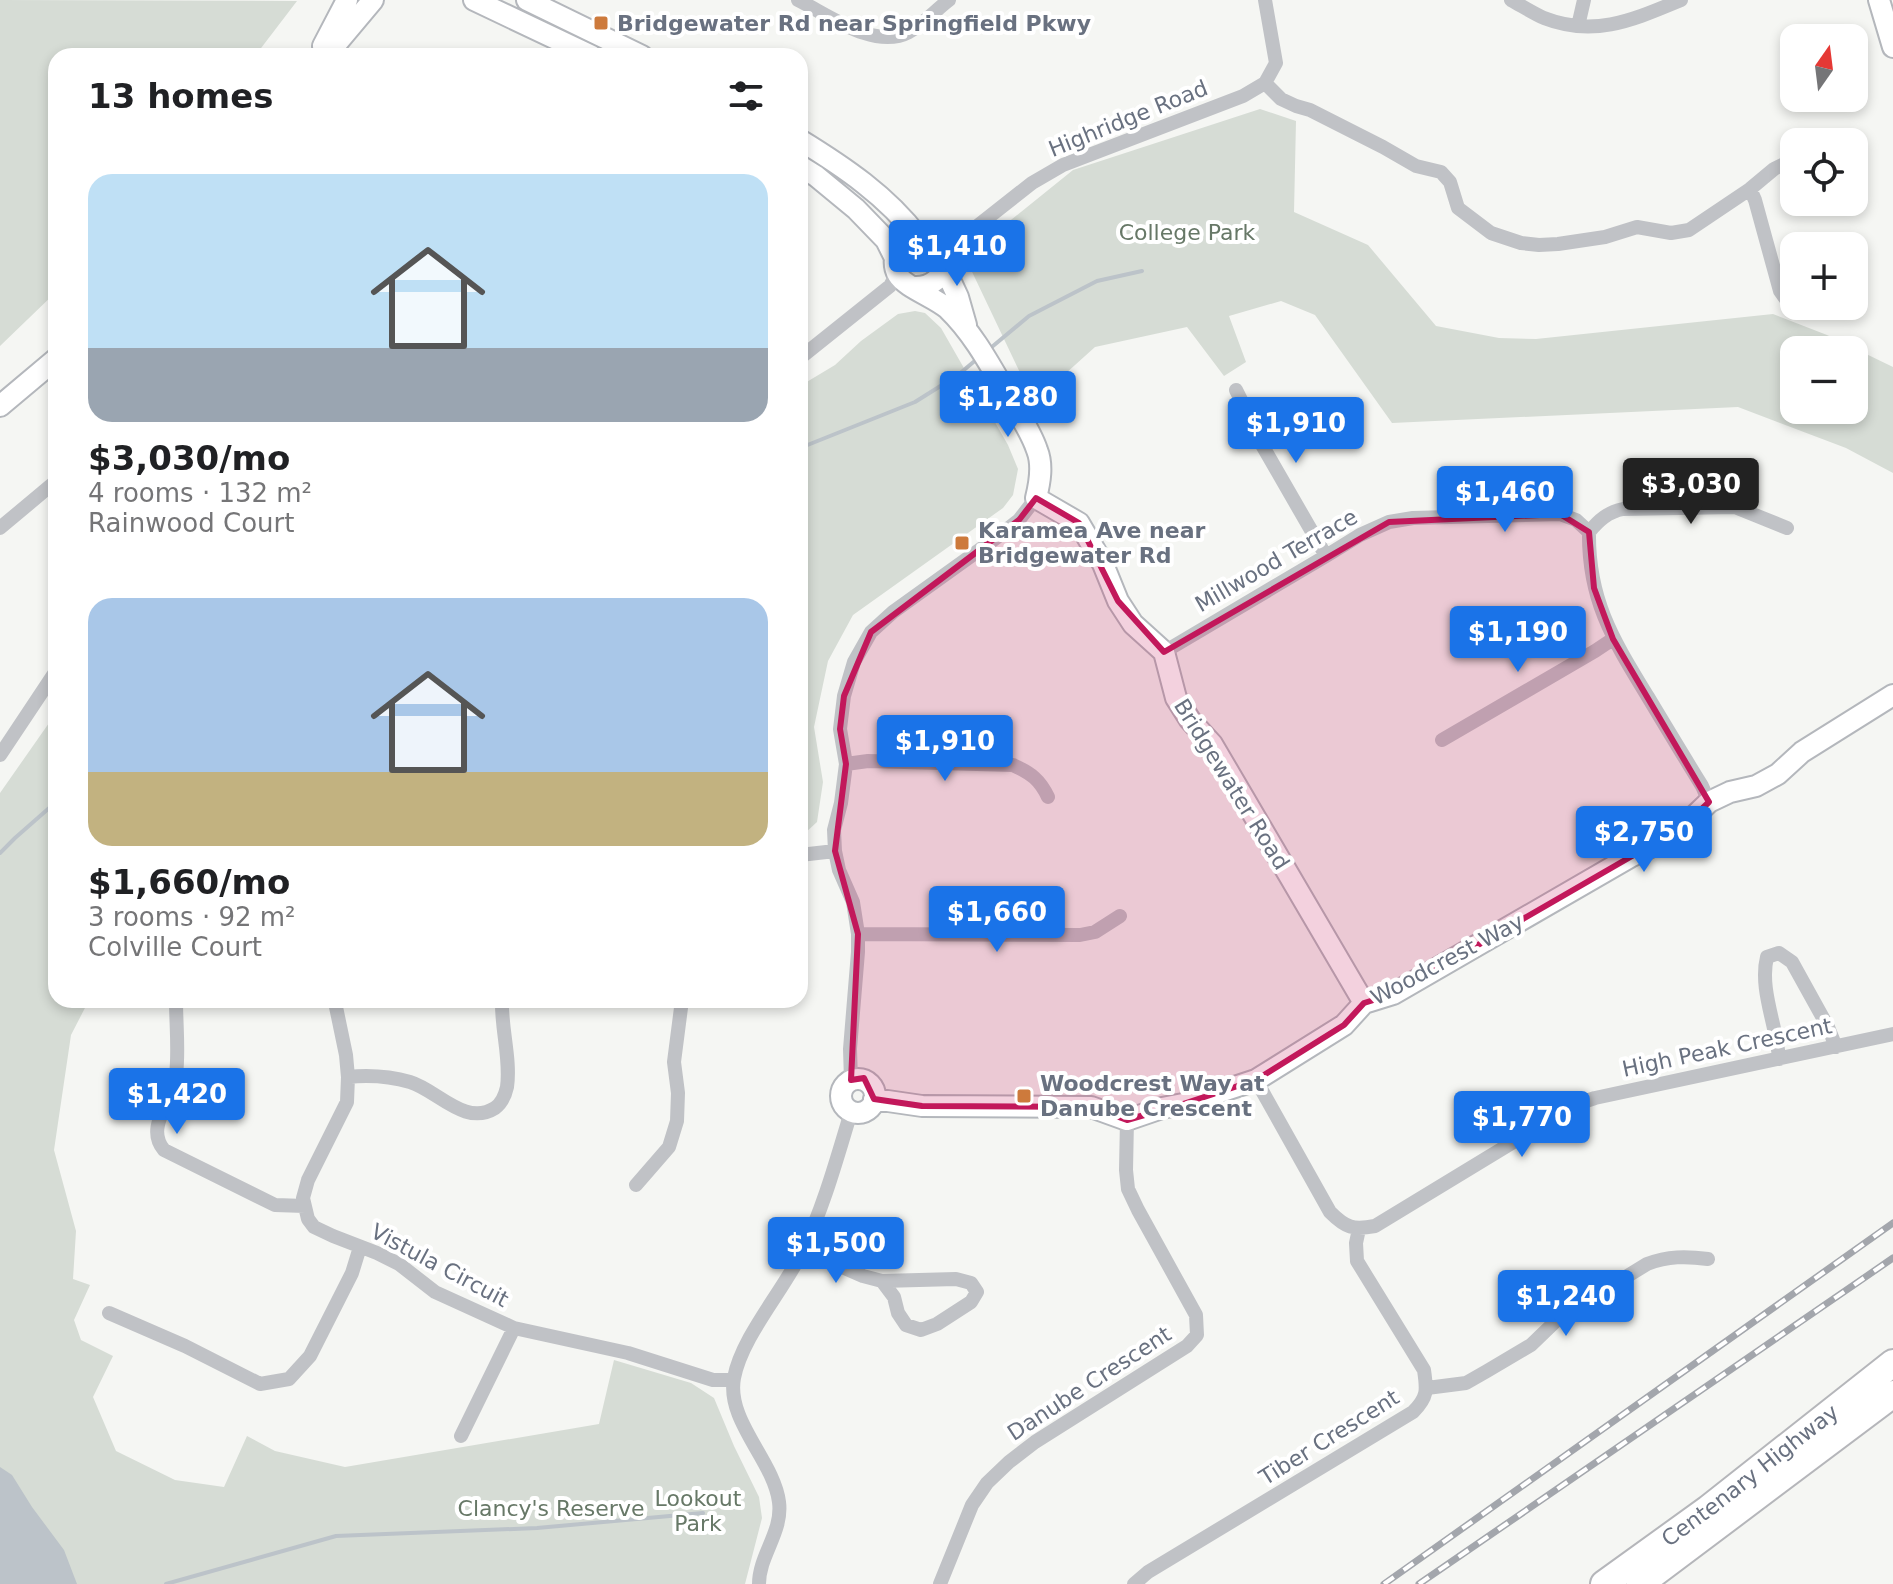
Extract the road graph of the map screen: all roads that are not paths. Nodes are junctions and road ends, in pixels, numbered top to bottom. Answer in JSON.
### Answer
{"nodes":[{"id":1,"x":347,"y":0,"type":"edge"},
{"id":2,"x":373,"y":0,"type":"edge"},
{"id":3,"x":474,"y":0,"type":"edge"},
{"id":4,"x":527,"y":0,"type":"edge"},
{"id":5,"x":798,"y":0,"type":"edge"},
{"id":6,"x":949,"y":0,"type":"edge"},
{"id":7,"x":1265,"y":0,"type":"edge"},
{"id":8,"x":1511,"y":0,"type":"edge"},
{"id":9,"x":1584,"y":0,"type":"edge"},
{"id":10,"x":1681,"y":0,"type":"edge"},
{"id":11,"x":1885,"y":12,"type":"edge"},
{"id":12,"x":1578,"y":26,"type":"junction"},
{"id":13,"x":1893,"y":47,"type":"edge"},
{"id":14,"x":322,"y":48,"type":"edge"},
{"id":15,"x":333,"y":48,"type":"edge"},
{"id":16,"x":575,"y":48,"type":"edge"},
{"id":17,"x":626,"y":48,"type":"edge"},
{"id":18,"x":1265,"y":83,"type":"junction"},
{"id":19,"x":808,"y":145,"type":"edge"},
{"id":20,"x":1780,"y":166,"type":"edge"},
{"id":21,"x":808,"y":171,"type":"edge"},
{"id":22,"x":1750,"y":189,"type":"junction"},
{"id":23,"x":918,"y":237,"type":"junction"},
{"id":24,"x":942,"y":257,"type":"junction"},
{"id":25,"x":900,"y":278,"type":"junction"},
{"id":26,"x":1780,"y":291,"type":"edge"},
{"id":27,"x":967,"y":329,"type":"junction"},
{"id":28,"x":808,"y":352,"type":"edge"},
{"id":29,"x":48,"y":366,"type":"edge"},
{"id":30,"x":1236,"y":390,"type":"dead end"},
{"id":31,"x":0,"y":406,"type":"edge"},
{"id":32,"x":48,"y":488,"type":"edge"},
{"id":33,"x":1036,"y":498,"type":"junction"},
{"id":34,"x":0,"y":528,"type":"edge"},
{"id":35,"x":1787,"y":528,"type":"dead end"},
{"id":36,"x":1589,"y":532,"type":"junction"},
{"id":37,"x":1326,"y":556,"type":"junction"},
{"id":38,"x":1613,"y":639,"type":"junction"},
{"id":39,"x":1164,"y":652,"type":"junction"},
{"id":40,"x":48,"y":683,"type":"edge"},
{"id":41,"x":1893,"y":695,"type":"edge"},
{"id":42,"x":1442,"y":740,"type":"dead end"},
{"id":43,"x":0,"y":755,"type":"edge"},
{"id":44,"x":846,"y":764,"type":"junction"},
{"id":45,"x":1048,"y":797,"type":"dead end"},
{"id":46,"x":1709,"y":802,"type":"junction"},
{"id":47,"x":835,"y":851,"type":"junction"},
{"id":48,"x":808,"y":854,"type":"edge"},
{"id":49,"x":1120,"y":916,"type":"dead end"},
{"id":50,"x":858,"y":934,"type":"junction"},
{"id":51,"x":1364,"y":1003,"type":"junction"},
{"id":52,"x":176,"y":1008,"type":"edge"},
{"id":53,"x":336,"y":1008,"type":"edge"},
{"id":54,"x":502,"y":1008,"type":"edge"},
{"id":55,"x":681,"y":1008,"type":"edge"},
{"id":56,"x":1893,"y":1034,"type":"edge"},
{"id":57,"x":1836,"y":1047,"type":"junction"},
{"id":58,"x":1779,"y":1059,"type":"junction"},
{"id":59,"x":348,"y":1077,"type":"junction"},
{"id":60,"x":851,"y":1080,"type":"junction"},
{"id":61,"x":1256,"y":1080,"type":"junction"},
{"id":62,"x":874,"y":1099,"type":"junction"},
{"id":63,"x":851,"y":1112,"type":"junction"},
{"id":64,"x":1127,"y":1120,"type":"junction"},
{"id":65,"x":636,"y":1185,"type":"dead end"},
{"id":66,"x":305,"y":1206,"type":"junction"},
{"id":67,"x":1359,"y":1229,"type":"junction"},
{"id":68,"x":360,"y":1247,"type":"junction"},
{"id":69,"x":803,"y":1250,"type":"junction"},
{"id":70,"x":1708,"y":1259,"type":"dead end"},
{"id":71,"x":882,"y":1281,"type":"junction"},
{"id":72,"x":109,"y":1313,"type":"dead end"},
{"id":73,"x":514,"y":1328,"type":"junction"},
{"id":74,"x":1893,"y":1363,"type":"edge"},
{"id":75,"x":733,"y":1380,"type":"junction"},
{"id":76,"x":1427,"y":1388,"type":"junction"},
{"id":77,"x":1893,"y":1394,"type":"edge"},
{"id":78,"x":461,"y":1436,"type":"dead end"},
{"id":79,"x":759,"y":1584,"type":"edge"},
{"id":80,"x":940,"y":1584,"type":"edge"},
{"id":81,"x":1134,"y":1584,"type":"edge"},
{"id":82,"x":1604,"y":1584,"type":"edge"},
{"id":83,"x":1640,"y":1584,"type":"edge"}],
"edges":[{"from":1,"to":14,"type":"street"},
{"from":2,"to":15,"type":"street"},
{"from":3,"to":16,"type":"street"},
{"from":4,"to":17,"type":"street"},
{"from":5,"to":6,"type":"street"},
{"from":7,"to":18,"type":"street"},
{"from":8,"to":12,"type":"street"},
{"from":9,"to":12,"type":"street"},
{"from":10,"to":12,"type":"street"},
{"from":11,"to":13,"type":"street"},
{"from":18,"to":22,"type":"street"},
{"from":18,"to":24,"type":"street","name":"Highridge Road"},
{"from":19,"to":23,"type":"street"},
{"from":20,"to":22,"type":"street"},
{"from":21,"to":25,"type":"street"},
{"from":22,"to":26,"type":"street"},
{"from":23,"to":24,"type":"street"},
{"from":23,"to":25,"type":"street"},
{"from":24,"to":25,"type":"street"},
{"from":24,"to":27,"type":"street"},
{"from":25,"to":27,"type":"street"},
{"from":25,"to":28,"type":"street"},
{"from":27,"to":33,"type":"street"},
{"from":29,"to":31,"type":"street"},
{"from":30,"to":37,"type":"street"},
{"from":32,"to":34,"type":"street"},
{"from":33,"to":39,"type":"street"},
{"from":33,"to":44,"type":"street"},
{"from":35,"to":36,"type":"street"},
{"from":36,"to":37,"type":"street","name":"Millwood Terrace"},
{"from":36,"to":38,"type":"street"},
{"from":37,"to":39,"type":"street","name":"Millwood Terrace"},
{"from":38,"to":42,"type":"street"},
{"from":38,"to":46,"type":"street"},
{"from":39,"to":51,"type":"street","name":"Bridgewater Road"},
{"from":40,"to":43,"type":"street"},
{"from":41,"to":46,"type":"street","name":"Woodcrest Way"},
{"from":44,"to":45,"type":"street"},
{"from":44,"to":47,"type":"street"},
{"from":46,"to":51,"type":"street","name":"Woodcrest Way"},
{"from":47,"to":48,"type":"street"},
{"from":47,"to":50,"type":"street"},
{"from":49,"to":50,"type":"street"},
{"from":50,"to":60,"type":"street"},
{"from":51,"to":61,"type":"street","name":"Woodcrest Way"},
{"from":52,"to":66,"type":"street"},
{"from":53,"to":59,"type":"street"},
{"from":54,"to":59,"type":"street"},
{"from":55,"to":65,"type":"street"},
{"from":56,"to":57,"type":"street","name":"High Peak Crescent"},
{"from":57,"to":58,"type":"street","name":"High Peak Crescent"},
{"from":57,"to":58,"type":"street"},
{"from":58,"to":67,"type":"street","name":"High Peak Crescent"},
{"from":59,"to":66,"type":"street"},
{"from":60,"to":62,"type":"street"},
{"from":60,"to":63,"type":"street"},
{"from":61,"to":64,"type":"street","name":"Woodcrest Way"},
{"from":61,"to":67,"type":"street"},
{"from":62,"to":63,"type":"street"},
{"from":62,"to":64,"type":"street"},
{"from":63,"to":69,"type":"street"},
{"from":64,"to":80,"type":"street","name":"Danube Crescent"},
{"from":66,"to":68,"type":"street","name":"Vistula Circuit"},
{"from":67,"to":76,"type":"street","name":"Tiber Crescent"},
{"from":68,"to":72,"type":"street"},
{"from":68,"to":73,"type":"street","name":"Vistula Circuit"},
{"from":69,"to":71,"type":"street"},
{"from":69,"to":75,"type":"street"},
{"from":70,"to":76,"type":"street"},
{"from":71,"to":71,"type":"street"},
{"from":73,"to":75,"type":"street","name":"Vistula Circuit"},
{"from":73,"to":78,"type":"street"},
{"from":74,"to":82,"type":"highway","name":"Centenary Highway"},
{"from":75,"to":79,"type":"street"},
{"from":76,"to":81,"type":"street","name":"Tiber Crescent"},
{"from":77,"to":83,"type":"highway","name":"Centenary Highway"}]}
